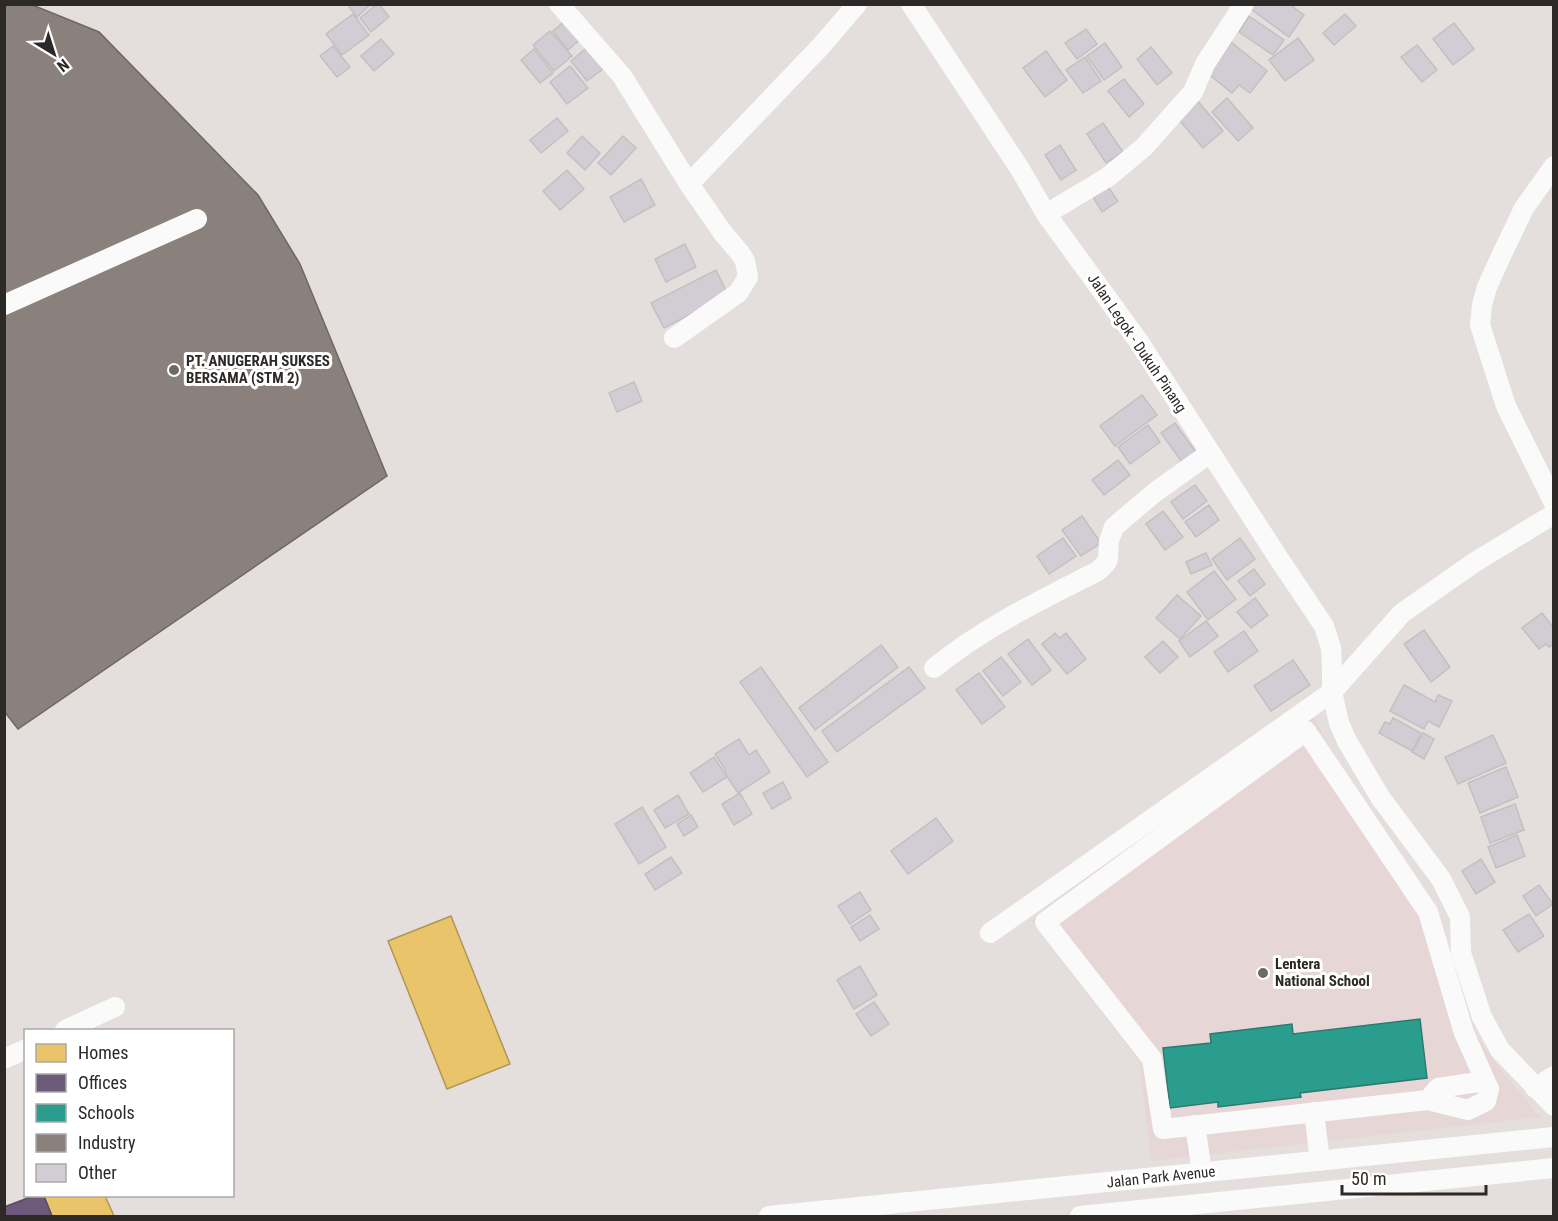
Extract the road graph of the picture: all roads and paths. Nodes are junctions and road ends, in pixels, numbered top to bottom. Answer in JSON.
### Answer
{"nodes":[{"id":1,"x":559,"y":4,"type":"edge"},
{"id":2,"x":857,"y":4,"type":"edge"},
{"id":3,"x":911,"y":4,"type":"edge"},
{"id":4,"x":1244,"y":4,"type":"edge"},
{"id":5,"x":1554,"y":166,"type":"edge"},
{"id":6,"x":688,"y":184,"type":"junction"},
{"id":7,"x":1046,"y":214,"type":"junction"},
{"id":8,"x":197,"y":219,"type":"dead end"},
{"id":9,"x":4,"y":305,"type":"edge"},
{"id":10,"x":674,"y":338,"type":"dead end"},
{"id":11,"x":1210,"y":453,"type":"junction"},
{"id":12,"x":1554,"y":503,"type":"edge"},
{"id":13,"x":1554,"y":514,"type":"edge"},
{"id":14,"x":934,"y":668,"type":"dead end"},
{"id":15,"x":1332,"y":692,"type":"junction"},
{"id":16,"x":990,"y":933,"type":"dead end"},
{"id":17,"x":115,"y":1007,"type":"dead end"},
{"id":18,"x":67,"y":1029,"type":"edge"},
{"id":19,"x":24,"y":1050,"type":"edge"},
{"id":20,"x":4,"y":1059,"type":"edge"},
{"id":21,"x":1554,"y":1076,"type":"edge"},
{"id":22,"x":1535,"y":1088,"type":"junction"},
{"id":23,"x":1554,"y":1106,"type":"edge"},
{"id":24,"x":1314,"y":1112,"type":"junction"},
{"id":25,"x":1196,"y":1125,"type":"junction"},
{"id":26,"x":1554,"y":1137,"type":"edge"},
{"id":27,"x":1320,"y":1161,"type":"junction"},
{"id":28,"x":1554,"y":1168,"type":"edge"},
{"id":29,"x":1202,"y":1173,"type":"junction"},
{"id":30,"x":768,"y":1216,"type":"edge"},
{"id":31,"x":1080,"y":1216,"type":"edge"}],
"edges":[{"from":1,"to":6,"type":"street"},
{"from":2,"to":6,"type":"street"},
{"from":3,"to":7,"type":"street","name":"Jalan Legok - Dukuh Pinang"},
{"from":4,"to":7,"type":"street"},
{"from":5,"to":12,"type":"street"},
{"from":6,"to":10,"type":"street"},
{"from":7,"to":11,"type":"street","name":"Jalan Legok - Dukuh Pinang"},
{"from":8,"to":9,"type":"street"},
{"from":11,"to":14,"type":"street"},
{"from":11,"to":15,"type":"street","name":"Jalan Legok - Dukuh Pinang"},
{"from":13,"to":15,"type":"street"},
{"from":15,"to":16,"type":"street"},
{"from":15,"to":22,"type":"street","name":"Jalan Legok - Dukuh Pinang"},
{"from":17,"to":18,"type":"street"},
{"from":19,"to":20,"type":"street"},
{"from":21,"to":22,"type":"street"},
{"from":22,"to":23,"type":"street","name":"Jalan Legok - Dukuh Pinang"},
{"from":24,"to":25,"type":"street"},
{"from":24,"to":25,"type":"street"},
{"from":24,"to":27,"type":"street"},
{"from":25,"to":29,"type":"street"},
{"from":26,"to":27,"type":"street","name":"Jalan Park Avenue"},
{"from":27,"to":29,"type":"street","name":"Jalan Park Avenue"},
{"from":28,"to":31,"type":"street","name":"Jalan Park Avenue"},
{"from":29,"to":30,"type":"street","name":"Jalan Park Avenue"}]}
